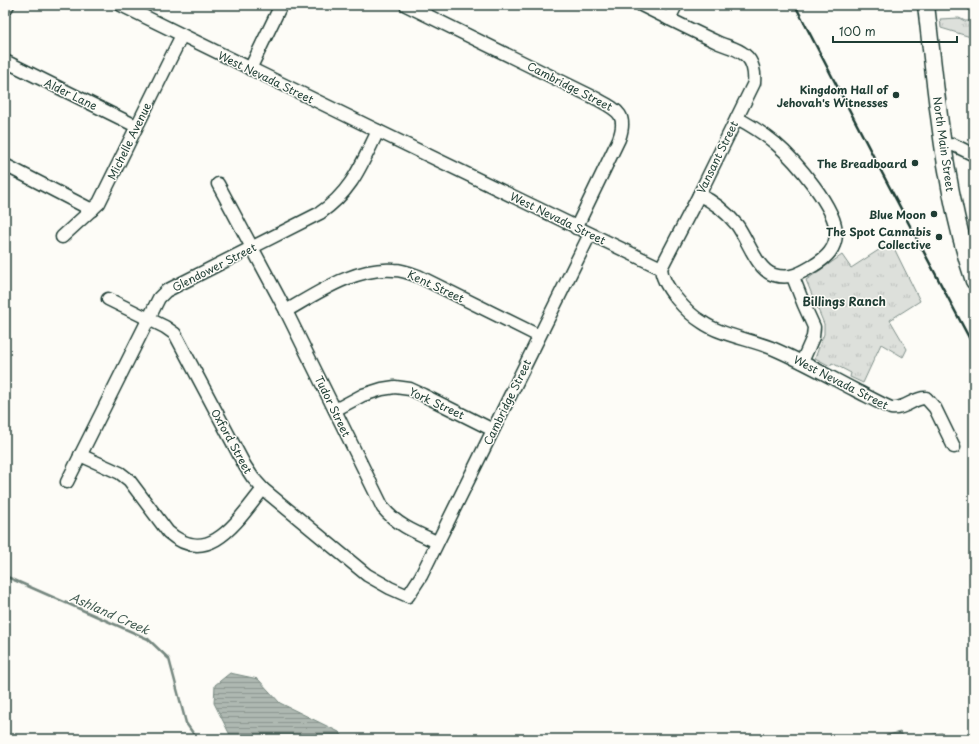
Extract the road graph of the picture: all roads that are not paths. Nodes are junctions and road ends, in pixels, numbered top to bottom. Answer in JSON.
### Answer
{"nodes":[{"id":1,"x":8,"y":5,"type":"edge"},
{"id":2,"x":281,"y":5,"type":"edge"},
{"id":3,"x":406,"y":5,"type":"edge"},
{"id":4,"x":641,"y":5,"type":"edge"},
{"id":5,"x":676,"y":5,"type":"edge"},
{"id":6,"x":926,"y":5,"type":"edge"},
{"id":7,"x":126,"y":6,"type":"edge"},
{"id":8,"x":5,"y":10,"type":"edge"},
{"id":9,"x":669,"y":19,"type":"junction"},
{"id":10,"x":182,"y":35,"type":"junction"},
{"id":11,"x":5,"y":61,"type":"edge"},
{"id":12,"x":250,"y":69,"type":"junction"},
{"id":13,"x":737,"y":118,"type":"junction"},
{"id":14,"x":136,"y":126,"type":"junction"},
{"id":15,"x":378,"y":131,"type":"junction"},
{"id":16,"x":942,"y":146,"type":"junction"},
{"id":17,"x":974,"y":154,"type":"edge"},
{"id":18,"x":5,"y":166,"type":"edge"},
{"id":19,"x":218,"y":184,"type":"dead end"},
{"id":20,"x":699,"y":195,"type":"junction"},
{"id":21,"x":92,"y":210,"type":"junction"},
{"id":22,"x":576,"y":228,"type":"junction"},
{"id":23,"x":590,"y":234,"type":"junction"},
{"id":24,"x":62,"y":237,"type":"dead end"},
{"id":25,"x":252,"y":247,"type":"junction"},
{"id":26,"x":971,"y":259,"type":"edge"},
{"id":27,"x":661,"y":268,"type":"junction"},
{"id":28,"x":793,"y":277,"type":"junction"},
{"id":29,"x":974,"y":281,"type":"edge"},
{"id":30,"x":108,"y":299,"type":"dead end"},
{"id":31,"x":286,"y":311,"type":"junction"},
{"id":32,"x":149,"y":319,"type":"junction"},
{"id":33,"x":539,"y":336,"type":"junction"},
{"id":34,"x":802,"y":362,"type":"junction"},
{"id":35,"x":335,"y":410,"type":"junction"},
{"id":36,"x":492,"y":430,"type":"junction"},
{"id":37,"x":954,"y":447,"type":"dead end"},
{"id":38,"x":80,"y":455,"type":"junction"},
{"id":39,"x":67,"y":482,"type":"dead end"},
{"id":40,"x":263,"y":489,"type":"junction"},
{"id":41,"x":437,"y":542,"type":"junction"},
{"id":42,"x":424,"y":570,"type":"joint"}],
"edges":[{"from":1,"to":8,"type":"street"},
{"from":2,"to":12,"type":"street"},
{"from":3,"to":22,"type":"street","name":"Cambridge Street"},
{"from":4,"to":9,"type":"street"},
{"from":5,"to":9,"type":"street"},
{"from":6,"to":16,"type":"main road","name":"North Main Street"},
{"from":7,"to":10,"type":"street","name":"West Nevada Street"},
{"from":9,"to":13,"type":"street","name":"Vansant Street"},
{"from":10,"to":12,"type":"street","name":"West Nevada Street"},
{"from":10,"to":14,"type":"street","name":"Michelle Avenue"},
{"from":11,"to":14,"type":"street","name":"Alder Lane"},
{"from":12,"to":15,"type":"street","name":"West Nevada Street"},
{"from":13,"to":20,"type":"street","name":"Vansant Street"},
{"from":13,"to":28,"type":"street"},
{"from":14,"to":21,"type":"street","name":"Michelle Avenue"},
{"from":15,"to":22,"type":"street","name":"West Nevada Street"},
{"from":15,"to":25,"type":"street","name":"Glendower Street"},
{"from":16,"to":17,"type":"street"},
{"from":16,"to":26,"type":"main road","name":"North Main Street"},
{"from":18,"to":21,"type":"street"},
{"from":19,"to":25,"type":"street","name":"Tudor Street"},
{"from":20,"to":27,"type":"street","name":"Vansant Street"},
{"from":20,"to":28,"type":"street"},
{"from":21,"to":24,"type":"street","name":"Michelle Avenue"},
{"from":22,"to":23,"type":"street","name":"West Nevada Street"},
{"from":23,"to":27,"type":"street","name":"West Nevada Street"},
{"from":23,"to":33,"type":"street","name":"Cambridge Street"},
{"from":25,"to":31,"type":"street","name":"Tudor Street"},
{"from":25,"to":32,"type":"street","name":"Glendower Street"},
{"from":26,"to":29,"type":"main road","name":"North Main Street"},
{"from":27,"to":34,"type":"street","name":"West Nevada Street"},
{"from":28,"to":34,"type":"street"},
{"from":30,"to":32,"type":"street","name":"Oxford Street"},
{"from":31,"to":33,"type":"street","name":"Kent Street"},
{"from":31,"to":35,"type":"street","name":"Tudor Street"},
{"from":32,"to":38,"type":"street","name":"Glendower Street"},
{"from":32,"to":40,"type":"street","name":"Oxford Street"},
{"from":33,"to":36,"type":"street","name":"Cambridge Street"},
{"from":34,"to":37,"type":"street","name":"West Nevada Street"},
{"from":35,"to":36,"type":"street","name":"York Street"},
{"from":35,"to":41,"type":"street","name":"Tudor Street"},
{"from":36,"to":41,"type":"street","name":"Cambridge Street"},
{"from":38,"to":39,"type":"street","name":"Glendower Street"},
{"from":38,"to":40,"type":"street"},
{"from":40,"to":42,"type":"street","name":"Oxford Street"},
{"from":41,"to":42,"type":"street","name":"Cambridge Street"}]}
